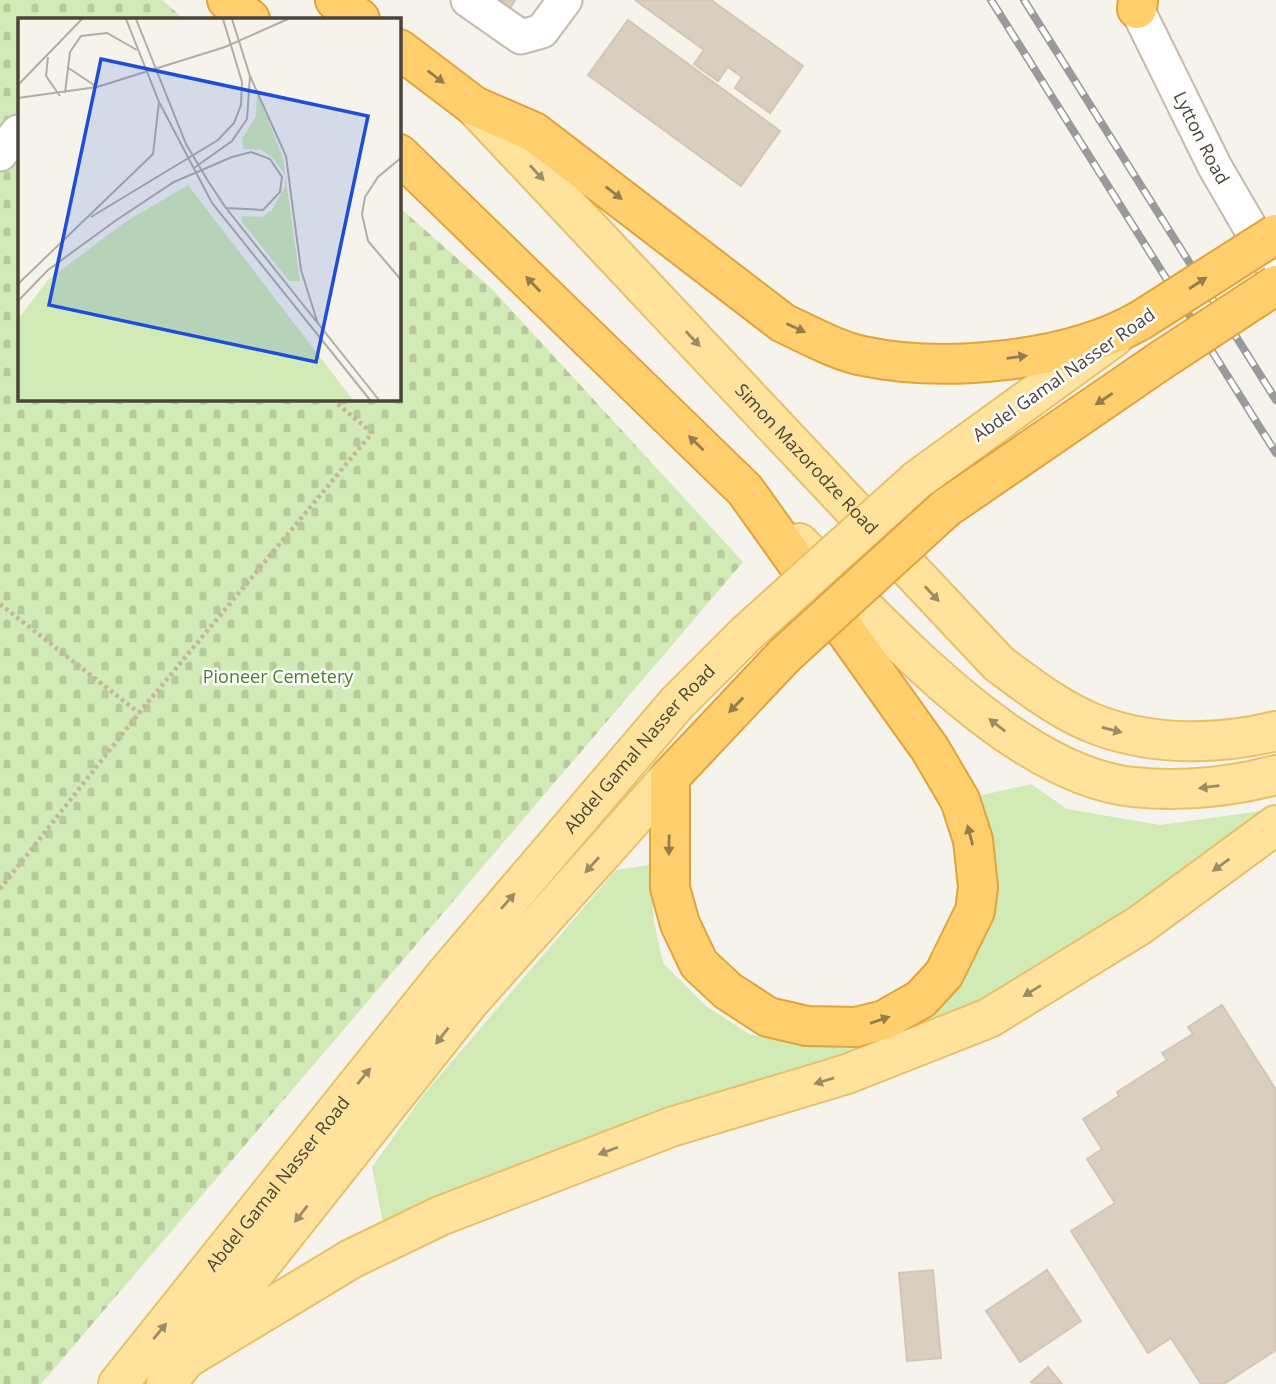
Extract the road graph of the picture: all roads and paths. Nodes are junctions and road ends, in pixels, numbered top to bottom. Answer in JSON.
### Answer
{"nodes":[{"id":1,"x":227,"y":0,"type":"edge"},
{"id":2,"x":335,"y":0,"type":"edge"},
{"id":3,"x":468,"y":0,"type":"edge"},
{"id":4,"x":565,"y":0,"type":"edge"},
{"id":5,"x":1136,"y":3,"type":"edge"},
{"id":6,"x":249,"y":18,"type":"edge"},
{"id":7,"x":359,"y":18,"type":"edge"},
{"id":8,"x":401,"y":51,"type":"edge"},
{"id":9,"x":474,"y":106,"type":"junction"},
{"id":10,"x":401,"y":155,"type":"edge"},
{"id":11,"x":1276,"y":234,"type":"edge"},
{"id":12,"x":1276,"y":272,"type":"edge"},
{"id":13,"x":1276,"y":285,"type":"edge"},
{"id":14,"x":1133,"y":325,"type":"junction"},
{"id":15,"x":334,"y":401,"type":"edge"},
{"id":16,"x":746,"y":490,"type":"junction"},
{"id":17,"x":0,"y":604,"type":"edge"},
{"id":18,"x":139,"y":713,"type":"junction"},
{"id":19,"x":1276,"y":731,"type":"edge"},
{"id":20,"x":1276,"y":775,"type":"edge"},
{"id":21,"x":670,"y":777,"type":"junction"},
{"id":22,"x":1276,"y":825,"type":"edge"},
{"id":23,"x":0,"y":889,"type":"edge"},
{"id":24,"x":177,"y":1371,"type":"edge"},
{"id":25,"x":118,"y":1384,"type":"edge"}],
"edges":[{"from":1,"to":6,"type":"highway"},
{"from":2,"to":7,"type":"highway"},
{"from":3,"to":4,"type":"street"},
{"from":5,"to":12,"type":"street","name":"Lytton Road"},
{"from":8,"to":9,"type":"highway","name":"Simon Mazorodze Road","one_way":true},
{"from":9,"to":14,"type":"highway","one_way":true},
{"from":9,"to":19,"type":"main road","name":"Simon Mazorodze Road","one_way":true},
{"from":16,"to":10,"type":"highway","one_way":true},
{"from":14,"to":11,"type":"highway","name":"Abdel Gamal Nasser Road","one_way":true,"bridge":true},
{"from":13,"to":21,"type":"highway","name":"Abdel Gamal Nasser Road","one_way":true,"bridge":true},
{"from":25,"to":14,"type":"main road","name":"Abdel Gamal Nasser Road","one_way":true,"bridge":true},
{"from":15,"to":18,"type":"path"},
{"from":20,"to":16,"type":"main road","one_way":true},
{"from":21,"to":16,"type":"highway","one_way":true},
{"from":17,"to":18,"type":"path"},
{"from":18,"to":23,"type":"path"},
{"from":21,"to":24,"type":"main road","name":"Abdel Gamal Nasser Road","one_way":true},
{"from":22,"to":24,"type":"main road","one_way":true}]}
